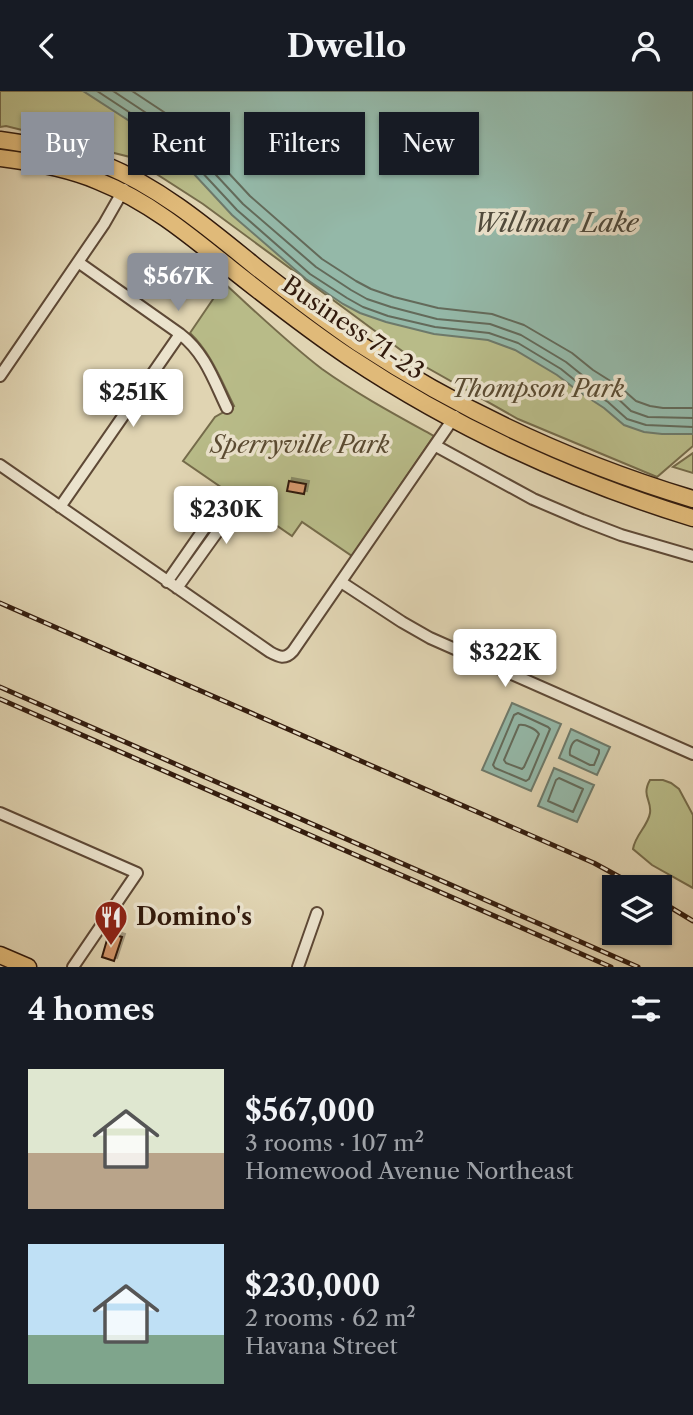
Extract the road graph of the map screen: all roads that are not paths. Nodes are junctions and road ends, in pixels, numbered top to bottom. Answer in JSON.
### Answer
{"nodes":[{"id":1,"x":0,"y":140,"type":"edge"},
{"id":2,"x":0,"y":157,"type":"edge"},
{"id":3,"x":130,"y":176,"type":"junction"},
{"id":4,"x":122,"y":193,"type":"junction"},
{"id":5,"x":78,"y":262,"type":"junction"},
{"id":6,"x":180,"y":334,"type":"junction"},
{"id":7,"x":0,"y":376,"type":"edge"},
{"id":8,"x":462,"y":405,"type":"junction"},
{"id":9,"x":227,"y":408,"type":"dead end"},
{"id":10,"x":452,"y":420,"type":"junction"},
{"id":11,"x":436,"y":446,"type":"junction"},
{"id":12,"x":0,"y":465,"type":"edge"},
{"id":13,"x":693,"y":499,"type":"edge"},
{"id":14,"x":61,"y":507,"type":"junction"},
{"id":15,"x":693,"y":519,"type":"edge"},
{"id":16,"x":693,"y":556,"type":"edge"},
{"id":17,"x":341,"y":582,"type":"junction"},
{"id":18,"x":172,"y":585,"type":"junction"},
{"id":19,"x":693,"y":754,"type":"edge"},
{"id":20,"x":0,"y":813,"type":"edge"},
{"id":21,"x":317,"y":913,"type":"dead end"},
{"id":22,"x":0,"y":955,"type":"edge"},
{"id":23,"x":28,"y":967,"type":"edge"},
{"id":24,"x":74,"y":967,"type":"edge"},
{"id":25,"x":298,"y":967,"type":"edge"}],
"edges":[{"from":1,"to":3,"type":"highway","name":"Business 71-23"},
{"from":2,"to":4,"type":"highway","name":"Business 71-23"},
{"from":3,"to":4,"type":"street"},
{"from":3,"to":8,"type":"highway","name":"Business 71-23"},
{"from":4,"to":5,"type":"street"},
{"from":4,"to":10,"type":"highway","name":"Business 71-23"},
{"from":5,"to":6,"type":"street"},
{"from":5,"to":7,"type":"street"},
{"from":6,"to":9,"type":"street"},
{"from":6,"to":14,"type":"street"},
{"from":8,"to":10,"type":"street"},
{"from":8,"to":13,"type":"highway","name":"Business 71-23"},
{"from":10,"to":11,"type":"street"},
{"from":10,"to":15,"type":"highway","name":"Business 71-23"},
{"from":11,"to":16,"type":"street"},
{"from":11,"to":17,"type":"street"},
{"from":12,"to":14,"type":"street"},
{"from":14,"to":18,"type":"street"},
{"from":17,"to":18,"type":"street"},
{"from":17,"to":19,"type":"street"},
{"from":18,"to":18,"type":"street"},
{"from":20,"to":24,"type":"street"},
{"from":21,"to":25,"type":"street"},
{"from":22,"to":23,"type":"highway"}]}
